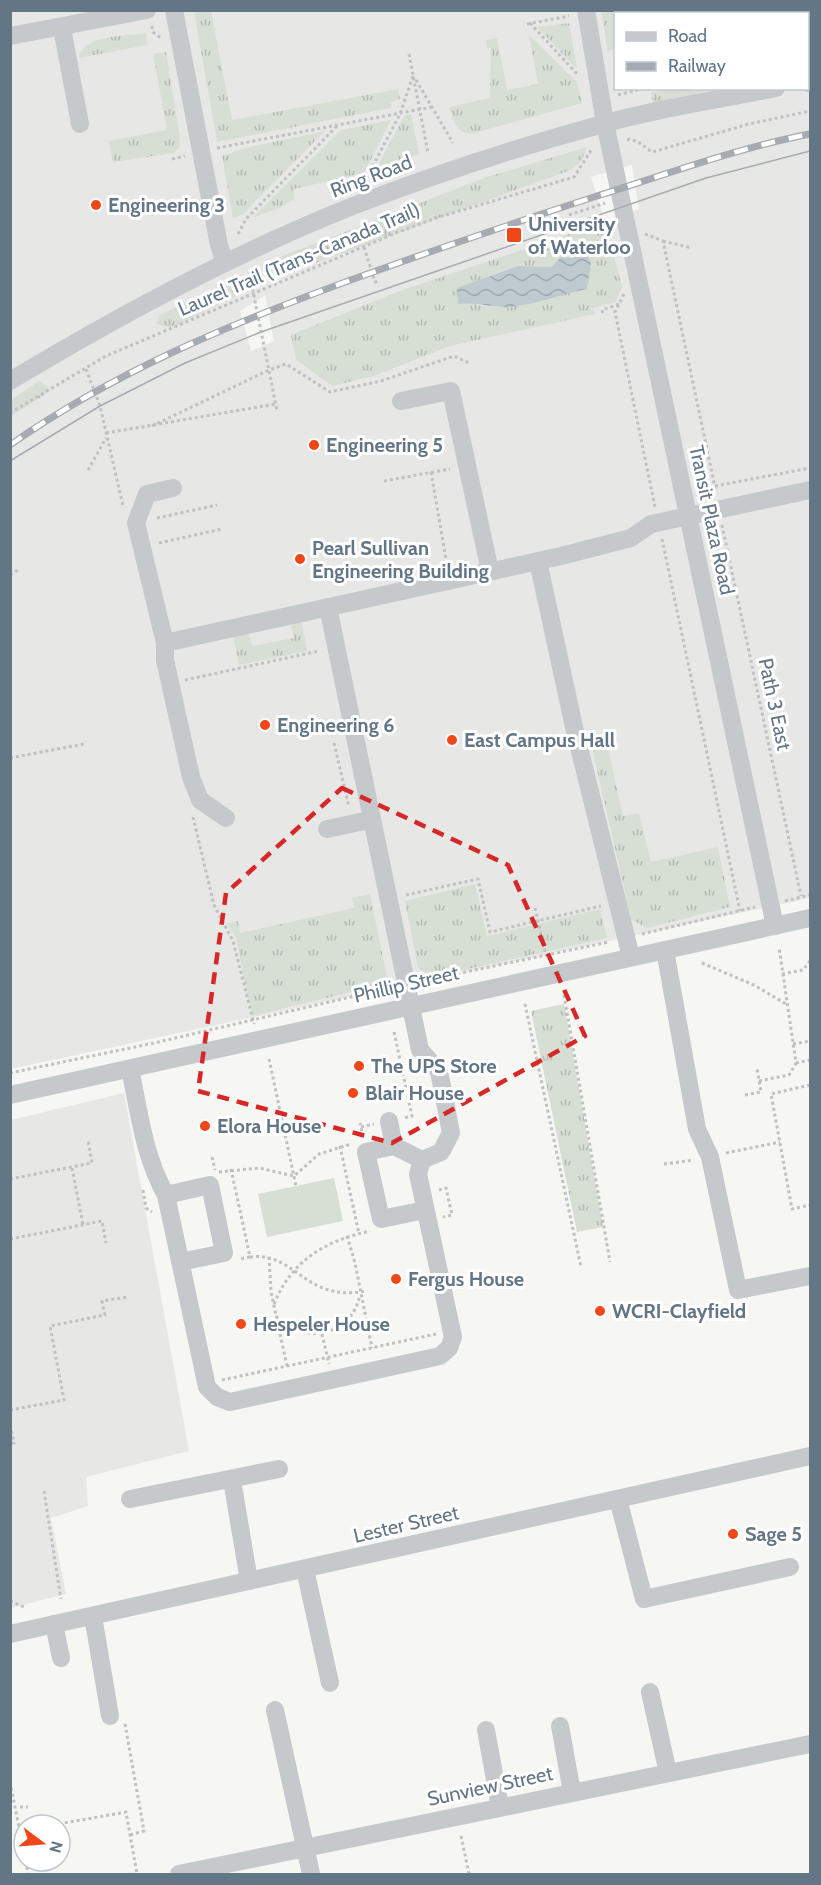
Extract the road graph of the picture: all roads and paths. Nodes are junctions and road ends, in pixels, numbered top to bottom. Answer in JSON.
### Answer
{"nodes":[{"id":1,"x":147,"y":10,"type":"edge"},
{"id":2,"x":174,"y":10,"type":"edge"},
{"id":3,"x":586,"y":12,"type":"edge"},
{"id":4,"x":62,"y":28,"type":"junction"},
{"id":5,"x":10,"y":36,"type":"edge"},
{"id":6,"x":409,"y":54,"type":"dead end"},
{"id":7,"x":413,"y":76,"type":"junction"},
{"id":8,"x":584,"y":82,"type":"dead end"},
{"id":9,"x":640,"y":90,"type":"edge"},
{"id":10,"x":766,"y":90,"type":"edge"},
{"id":11,"x":612,"y":98,"type":"dead end"},
{"id":12,"x":432,"y":107,"type":"junction"},
{"id":13,"x":420,"y":110,"type":"junction"},
{"id":14,"x":810,"y":111,"type":"edge"},
{"id":15,"x":400,"y":114,"type":"junction"},
{"id":16,"x":605,"y":123,"type":"junction"},
{"id":17,"x":80,"y":124,"type":"dead end"},
{"id":18,"x":339,"y":125,"type":"junction"},
{"id":19,"x":620,"y":141,"type":"dead end"},
{"id":20,"x":591,"y":142,"type":"dead end"},
{"id":21,"x":453,"y":143,"type":"dead end"},
{"id":22,"x":596,"y":147,"type":"junction"},
{"id":23,"x":209,"y":150,"type":"dead end"},
{"id":24,"x":428,"y":153,"type":"dead end"},
{"id":25,"x":186,"y":156,"type":"dead end"},
{"id":26,"x":595,"y":158,"type":"dead end"},
{"id":27,"x":172,"y":159,"type":"dead end"},
{"id":28,"x":367,"y":177,"type":"dead end"},
{"id":29,"x":605,"y":203,"type":"dead end"},
{"id":30,"x":569,"y":215,"type":"dead end"},
{"id":31,"x":640,"y":230,"type":"dead end"},
{"id":32,"x":238,"y":234,"type":"dead end"},
{"id":33,"x":663,"y":241,"type":"junction"},
{"id":34,"x":364,"y":247,"type":"junction"},
{"id":35,"x":692,"y":248,"type":"dead end"},
{"id":36,"x":225,"y":262,"type":"junction"},
{"id":37,"x":250,"y":278,"type":"dead end"},
{"id":38,"x":379,"y":281,"type":"dead end"},
{"id":39,"x":626,"y":287,"type":"dead end"},
{"id":40,"x":254,"y":294,"type":"junction"},
{"id":41,"x":621,"y":304,"type":"junction"},
{"id":42,"x":603,"y":313,"type":"dead end"},
{"id":43,"x":470,"y":363,"type":"dead end"},
{"id":44,"x":86,"y":369,"type":"junction"},
{"id":45,"x":269,"y":370,"type":"junction"},
{"id":46,"x":10,"y":381,"type":"edge"},
{"id":47,"x":401,"y":400,"type":"dead end"},
{"id":48,"x":276,"y":404,"type":"junction"},
{"id":49,"x":277,"y":411,"type":"dead end"},
{"id":50,"x":10,"y":413,"type":"edge"},
{"id":51,"x":152,"y":426,"type":"junction"},
{"id":52,"x":106,"y":435,"type":"junction"},
{"id":53,"x":468,"y":465,"type":"junction"},
{"id":54,"x":810,"y":468,"type":"edge"},
{"id":55,"x":88,"y":470,"type":"dead end"},
{"id":56,"x":431,"y":472,"type":"junction"},
{"id":57,"x":384,"y":481,"type":"dead end"},
{"id":58,"x":715,"y":486,"type":"junction"},
{"id":59,"x":173,"y":488,"type":"dead end"},
{"id":60,"x":810,"y":490,"type":"edge"},
{"id":61,"x":717,"y":498,"type":"dead end"},
{"id":62,"x":217,"y":505,"type":"dead end"},
{"id":63,"x":655,"y":509,"type":"dead end"},
{"id":64,"x":688,"y":516,"type":"junction"},
{"id":65,"x":720,"y":517,"type":"dead end"},
{"id":66,"x":136,"y":523,"type":"junction"},
{"id":67,"x":660,"y":529,"type":"dead end"},
{"id":68,"x":222,"y":530,"type":"dead end"},
{"id":69,"x":142,"y":546,"type":"junction"},
{"id":70,"x":538,"y":561,"type":"junction"},
{"id":71,"x":18,"y":570,"type":"dead end"},
{"id":72,"x":490,"y":571,"type":"junction"},
{"id":73,"x":10,"y":575,"type":"edge"},
{"id":74,"x":450,"y":579,"type":"junction"},
{"id":75,"x":328,"y":607,"type":"junction"},
{"id":76,"x":165,"y":643,"type":"junction"},
{"id":77,"x":336,"y":648,"type":"junction"},
{"id":78,"x":170,"y":683,"type":"junction"},
{"id":79,"x":334,"y":743,"type":"dead end"},
{"id":80,"x":84,"y":744,"type":"dead end"},
{"id":81,"x":10,"y":758,"type":"edge"},
{"id":82,"x":226,"y":818,"type":"dead end"},
{"id":83,"x":362,"y":821,"type":"junction"},
{"id":84,"x":327,"y":829,"type":"dead end"},
{"id":85,"x":810,"y":895,"type":"edge"},
{"id":86,"x":801,"y":896,"type":"junction"},
{"id":87,"x":387,"y":900,"type":"junction"},
{"id":88,"x":789,"y":900,"type":"dead end"},
{"id":89,"x":598,"y":907,"type":"dead end"},
{"id":90,"x":535,"y":908,"type":"dead end"},
{"id":91,"x":810,"y":918,"type":"edge"},
{"id":92,"x":538,"y":921,"type":"junction"},
{"id":93,"x":775,"y":926,"type":"junction"},
{"id":94,"x":627,"y":938,"type":"junction"},
{"id":95,"x":779,"y":947,"type":"dead end"},
{"id":96,"x":665,"y":950,"type":"junction"},
{"id":97,"x":545,"y":954,"type":"junction"},
{"id":98,"x":631,"y":957,"type":"junction"},
{"id":99,"x":810,"y":962,"type":"edge"},
{"id":100,"x":702,"y":963,"type":"dead end"},
{"id":101,"x":782,"y":974,"type":"junction"},
{"id":102,"x":550,"y":975,"type":"junction"},
{"id":103,"x":405,"y":985,"type":"junction"},
{"id":104,"x":564,"y":995,"type":"dead end"},
{"id":105,"x":525,"y":1004,"type":"dead end"},
{"id":106,"x":786,"y":1004,"type":"junction"},
{"id":107,"x":410,"y":1006,"type":"junction"},
{"id":108,"x":394,"y":1032,"type":"dead end"},
{"id":109,"x":810,"y":1041,"type":"edge"},
{"id":110,"x":792,"y":1044,"type":"junction"},
{"id":111,"x":269,"y":1059,"type":"dead end"},
{"id":112,"x":810,"y":1060,"type":"edge"},
{"id":113,"x":796,"y":1063,"type":"junction"},
{"id":114,"x":130,"y":1069,"type":"junction"},
{"id":115,"x":757,"y":1069,"type":"dead end"},
{"id":116,"x":10,"y":1073,"type":"edge"},
{"id":117,"x":759,"y":1081,"type":"junction"},
{"id":118,"x":810,"y":1085,"type":"edge"},
{"id":119,"x":10,"y":1095,"type":"edge"},
{"id":120,"x":746,"y":1095,"type":"dead end"},
{"id":121,"x":411,"y":1113,"type":"dead end"},
{"id":122,"x":389,"y":1121,"type":"dead end"},
{"id":123,"x":360,"y":1123,"type":"dead end"},
{"id":124,"x":88,"y":1140,"type":"dead end"},
{"id":125,"x":780,"y":1142,"type":"junction"},
{"id":126,"x":340,"y":1146,"type":"junction"},
{"id":127,"x":394,"y":1146,"type":"junction"},
{"id":128,"x":750,"y":1148,"type":"dead end"},
{"id":129,"x":212,"y":1157,"type":"dead end"},
{"id":130,"x":422,"y":1160,"type":"junction"},
{"id":131,"x":72,"y":1167,"type":"junction"},
{"id":132,"x":231,"y":1169,"type":"junction"},
{"id":133,"x":294,"y":1176,"type":"junction"},
{"id":134,"x":10,"y":1179,"type":"edge"},
{"id":135,"x":296,"y":1186,"type":"dead end"},
{"id":136,"x":166,"y":1195,"type":"junction"},
{"id":137,"x":810,"y":1205,"type":"edge"},
{"id":138,"x":425,"y":1210,"type":"junction"},
{"id":139,"x":83,"y":1225,"type":"junction"},
{"id":140,"x":358,"y":1234,"type":"dead end"},
{"id":141,"x":10,"y":1239,"type":"edge"},
{"id":142,"x":106,"y":1243,"type":"dead end"},
{"id":143,"x":250,"y":1257,"type":"junction"},
{"id":144,"x":269,"y":1257,"type":"junction"},
{"id":145,"x":238,"y":1260,"type":"dead end"},
{"id":146,"x":180,"y":1262,"type":"junction"},
{"id":147,"x":610,"y":1262,"type":"dead end"},
{"id":148,"x":581,"y":1267,"type":"dead end"},
{"id":149,"x":293,"y":1270,"type":"junction"},
{"id":150,"x":810,"y":1276,"type":"edge"},
{"id":151,"x":366,"y":1291,"type":"dead end"},
{"id":152,"x":360,"y":1292,"type":"junction"},
{"id":153,"x":128,"y":1297,"type":"dead end"},
{"id":154,"x":274,"y":1304,"type":"junction"},
{"id":155,"x":270,"y":1312,"type":"dead end"},
{"id":156,"x":276,"y":1314,"type":"junction"},
{"id":157,"x":442,"y":1332,"type":"dead end"},
{"id":158,"x":322,"y":1334,"type":"junction"},
{"id":159,"x":372,"y":1348,"type":"junction"},
{"id":160,"x":327,"y":1357,"type":"junction"},
{"id":161,"x":287,"y":1366,"type":"junction"},
{"id":162,"x":330,"y":1372,"type":"dead end"},
{"id":163,"x":218,"y":1381,"type":"dead end"},
{"id":164,"x":10,"y":1410,"type":"edge"},
{"id":165,"x":10,"y":1425,"type":"edge"},
{"id":166,"x":10,"y":1444,"type":"edge"},
{"id":167,"x":810,"y":1456,"type":"edge"},
{"id":168,"x":279,"y":1469,"type":"dead end"},
{"id":169,"x":232,"y":1480,"type":"junction"},
{"id":170,"x":44,"y":1491,"type":"dead end"},
{"id":171,"x":130,"y":1499,"type":"dead end"},
{"id":172,"x":618,"y":1499,"type":"junction"},
{"id":173,"x":790,"y":1567,"type":"dead end"},
{"id":174,"x":305,"y":1569,"type":"junction"},
{"id":175,"x":249,"y":1581,"type":"junction"},
{"id":176,"x":61,"y":1599,"type":"dead end"},
{"id":177,"x":10,"y":1601,"type":"edge"},
{"id":178,"x":24,"y":1607,"type":"dead end"},
{"id":179,"x":93,"y":1616,"type":"junction"},
{"id":180,"x":54,"y":1624,"type":"junction"},
{"id":181,"x":10,"y":1634,"type":"edge"},
{"id":182,"x":61,"y":1658,"type":"dead end"},
{"id":183,"x":330,"y":1683,"type":"dead end"},
{"id":184,"x":650,"y":1692,"type":"dead end"},
{"id":185,"x":275,"y":1710,"type":"dead end"},
{"id":186,"x":110,"y":1716,"type":"joint"},
{"id":187,"x":560,"y":1726,"type":"dead end"},
{"id":188,"x":486,"y":1730,"type":"dead end"},
{"id":189,"x":810,"y":1744,"type":"edge"},
{"id":190,"x":668,"y":1773,"type":"junction"},
{"id":191,"x":10,"y":1782,"type":"edge"},
{"id":192,"x":573,"y":1792,"type":"junction"},
{"id":193,"x":20,"y":1807,"type":"dead end"},
{"id":194,"x":28,"y":1807,"type":"dead end"},
{"id":195,"x":500,"y":1807,"type":"junction"},
{"id":196,"x":16,"y":1813,"type":"edge"},
{"id":197,"x":72,"y":1821,"type":"edge"},
{"id":198,"x":130,"y":1835,"type":"junction"},
{"id":199,"x":461,"y":1836,"type":"dead end"},
{"id":200,"x":304,"y":1848,"type":"junction"},
{"id":201,"x":136,"y":1875,"type":"edge"},
{"id":202,"x":179,"y":1875,"type":"edge"},
{"id":203,"x":311,"y":1875,"type":"edge"},
{"id":204,"x":469,"y":1875,"type":"edge"}],
"edges":[{"from":1,"to":4,"type":"street"},
{"from":2,"to":36,"type":"street"},
{"from":3,"to":8,"type":"path"},
{"from":3,"to":16,"type":"street","name":"Transit Plaza Road"},
{"from":4,"to":5,"type":"street"},
{"from":4,"to":17,"type":"street"},
{"from":6,"to":7,"type":"path"},
{"from":7,"to":12,"type":"path"},
{"from":7,"to":13,"type":"path"},
{"from":7,"to":15,"type":"path"},
{"from":9,"to":11,"type":"path"},
{"from":10,"to":16,"type":"street","name":"Ring Road"},
{"from":12,"to":13,"type":"path"},
{"from":12,"to":21,"type":"path"},
{"from":13,"to":15,"type":"path"},
{"from":13,"to":24,"type":"path"},
{"from":14,"to":19,"type":"path"},
{"from":15,"to":18,"type":"path"},
{"from":15,"to":28,"type":"path"},
{"from":16,"to":36,"type":"street","name":"Ring Road"},
{"from":16,"to":64,"type":"street","name":"Transit Plaza Road"},
{"from":18,"to":23,"type":"path"},
{"from":18,"to":32,"type":"path"},
{"from":20,"to":22,"type":"path"},
{"from":22,"to":26,"type":"path"},
{"from":22,"to":34,"type":"path","name":"Laurel Trail (Trans-Canada Trail)"},
{"from":25,"to":27,"type":"path"},
{"from":29,"to":30,"type":"path"},
{"from":31,"to":33,"type":"path"},
{"from":33,"to":35,"type":"path"},
{"from":33,"to":58,"type":"path"},
{"from":34,"to":38,"type":"path"},
{"from":34,"to":40,"type":"path","name":"Laurel Trail (Trans-Canada Trail)"},
{"from":36,"to":46,"type":"street","name":"Ring Road"},
{"from":37,"to":40,"type":"path"},
{"from":39,"to":41,"type":"path"},
{"from":40,"to":44,"type":"path","name":"Laurel Trail (Trans-Canada Trail)"},
{"from":40,"to":45,"type":"path"},
{"from":41,"to":42,"type":"path"},
{"from":41,"to":63,"type":"path"},
{"from":43,"to":45,"type":"path"},
{"from":44,"to":50,"type":"path","name":"Laurel Trail (Trans-Canada Trail)"},
{"from":44,"to":52,"type":"path"},
{"from":45,"to":48,"type":"path"},
{"from":45,"to":51,"type":"path"},
{"from":47,"to":53,"type":"street"},
{"from":48,"to":49,"type":"path"},
{"from":48,"to":51,"type":"path"},
{"from":51,"to":52,"type":"path"},
{"from":52,"to":55,"type":"path"},
{"from":53,"to":56,"type":"path"},
{"from":53,"to":72,"type":"street"},
{"from":54,"to":58,"type":"path"},
{"from":56,"to":57,"type":"path"},
{"from":56,"to":74,"type":"path"},
{"from":58,"to":61,"type":"path"},
{"from":59,"to":66,"type":"street"},
{"from":60,"to":64,"type":"street"},
{"from":62,"to":66,"type":"path"},
{"from":64,"to":70,"type":"street"},
{"from":64,"to":93,"type":"street","name":"Transit Plaza Road"},
{"from":65,"to":86,"type":"path","name":"Path 3 East"},
{"from":66,"to":69,"type":"street"},
{"from":67,"to":94,"type":"path"},
{"from":68,"to":69,"type":"path"},
{"from":69,"to":76,"type":"street"},
{"from":70,"to":72,"type":"street"},
{"from":70,"to":94,"type":"street"},
{"from":71,"to":73,"type":"path"},
{"from":72,"to":74,"type":"street"},
{"from":74,"to":75,"type":"street"},
{"from":75,"to":76,"type":"street"},
{"from":75,"to":77,"type":"street"},
{"from":76,"to":78,"type":"street"},
{"from":77,"to":78,"type":"path"},
{"from":77,"to":83,"type":"street"},
{"from":78,"to":82,"type":"street"},
{"from":79,"to":83,"type":"path"},
{"from":80,"to":81,"type":"path"},
{"from":83,"to":84,"type":"street"},
{"from":83,"to":87,"type":"street"},
{"from":85,"to":86,"type":"path"},
{"from":86,"to":88,"type":"path"},
{"from":87,"to":92,"type":"path"},
{"from":87,"to":103,"type":"street"},
{"from":89,"to":92,"type":"path"},
{"from":90,"to":92,"type":"path"},
{"from":91,"to":93,"type":"street","name":"Phillip Street"},
{"from":92,"to":97,"type":"path"},
{"from":93,"to":96,"type":"street","name":"Phillip Street"},
{"from":94,"to":97,"type":"path"},
{"from":94,"to":98,"type":"street"},
{"from":95,"to":101,"type":"path"},
{"from":96,"to":98,"type":"street","name":"Phillip Street"},
{"from":96,"to":150,"type":"street"},
{"from":97,"to":102,"type":"path"},
{"from":97,"to":103,"type":"path"},
{"from":98,"to":102,"type":"street","name":"Phillip Street"},
{"from":99,"to":101,"type":"path"},
{"from":100,"to":106,"type":"path"},
{"from":101,"to":106,"type":"path"},
{"from":102,"to":107,"type":"street","name":"Phillip Street"},
{"from":103,"to":107,"type":"street"},
{"from":103,"to":116,"type":"path"},
{"from":104,"to":147,"type":"path"},
{"from":105,"to":148,"type":"path"},
{"from":106,"to":110,"type":"path"},
{"from":107,"to":114,"type":"street","name":"Phillip Street"},
{"from":107,"to":130,"type":"street"},
{"from":108,"to":121,"type":"path"},
{"from":109,"to":110,"type":"path"},
{"from":110,"to":113,"type":"path"},
{"from":111,"to":133,"type":"path"},
{"from":112,"to":113,"type":"path"},
{"from":113,"to":117,"type":"path"},
{"from":114,"to":119,"type":"street","name":"Phillip Street"},
{"from":114,"to":136,"type":"street"},
{"from":115,"to":117,"type":"path"},
{"from":117,"to":120,"type":"path"},
{"from":118,"to":125,"type":"path"},
{"from":122,"to":127,"type":"street"},
{"from":123,"to":126,"type":"path"},
{"from":124,"to":131,"type":"path"},
{"from":125,"to":128,"type":"path"},
{"from":125,"to":137,"type":"path"},
{"from":126,"to":133,"type":"path"},
{"from":126,"to":140,"type":"path"},
{"from":127,"to":130,"type":"street"},
{"from":127,"to":138,"type":"street"},
{"from":129,"to":132,"type":"path"},
{"from":130,"to":138,"type":"street"},
{"from":131,"to":134,"type":"path"},
{"from":131,"to":139,"type":"path"},
{"from":132,"to":133,"type":"path"},
{"from":132,"to":143,"type":"path"},
{"from":133,"to":135,"type":"path"},
{"from":136,"to":146,"type":"street"},
{"from":136,"to":146,"type":"street"},
{"from":138,"to":146,"type":"street"},
{"from":139,"to":141,"type":"path"},
{"from":139,"to":142,"type":"path"},
{"from":143,"to":144,"type":"path"},
{"from":143,"to":145,"type":"path"},
{"from":144,"to":149,"type":"path"},
{"from":144,"to":154,"type":"path"},
{"from":149,"to":152,"type":"path"},
{"from":149,"to":152,"type":"path"},
{"from":149,"to":154,"type":"path"},
{"from":151,"to":152,"type":"path"},
{"from":152,"to":158,"type":"path"},
{"from":152,"to":159,"type":"path"},
{"from":153,"to":164,"type":"path"},
{"from":154,"to":156,"type":"path"},
{"from":155,"to":156,"type":"path"},
{"from":156,"to":158,"type":"path"},
{"from":156,"to":161,"type":"path"},
{"from":157,"to":159,"type":"path"},
{"from":158,"to":160,"type":"path"},
{"from":159,"to":160,"type":"path"},
{"from":160,"to":161,"type":"path"},
{"from":160,"to":162,"type":"path"},
{"from":161,"to":163,"type":"path"},
{"from":165,"to":166,"type":"path"},
{"from":167,"to":172,"type":"street","name":"Lester Street"},
{"from":168,"to":169,"type":"street"},
{"from":169,"to":171,"type":"street"},
{"from":169,"to":175,"type":"street"},
{"from":170,"to":176,"type":"path"},
{"from":172,"to":173,"type":"street"},
{"from":172,"to":174,"type":"street","name":"Lester Street"},
{"from":174,"to":175,"type":"street","name":"Lester Street"},
{"from":174,"to":183,"type":"street"},
{"from":175,"to":179,"type":"street","name":"Lester Street"},
{"from":177,"to":178,"type":"path"},
{"from":179,"to":180,"type":"street","name":"Lester Street"},
{"from":179,"to":186,"type":"street"},
{"from":180,"to":181,"type":"street","name":"Lester Street"},
{"from":180,"to":182,"type":"street"},
{"from":184,"to":190,"type":"street"},
{"from":185,"to":200,"type":"street"},
{"from":186,"to":198,"type":"path"},
{"from":187,"to":192,"type":"street"},
{"from":188,"to":195,"type":"street"},
{"from":189,"to":190,"type":"street","name":"Sunview Street"},
{"from":190,"to":192,"type":"street","name":"Sunview Street"},
{"from":191,"to":196,"type":"path"},
{"from":192,"to":195,"type":"street","name":"Sunview Street"},
{"from":193,"to":194,"type":"path"},
{"from":195,"to":200,"type":"street","name":"Sunview Street"},
{"from":197,"to":198,"type":"path"},
{"from":198,"to":201,"type":"path"},
{"from":199,"to":204,"type":"path"},
{"from":200,"to":202,"type":"street","name":"Sunview Street"},
{"from":200,"to":203,"type":"street"}]}
